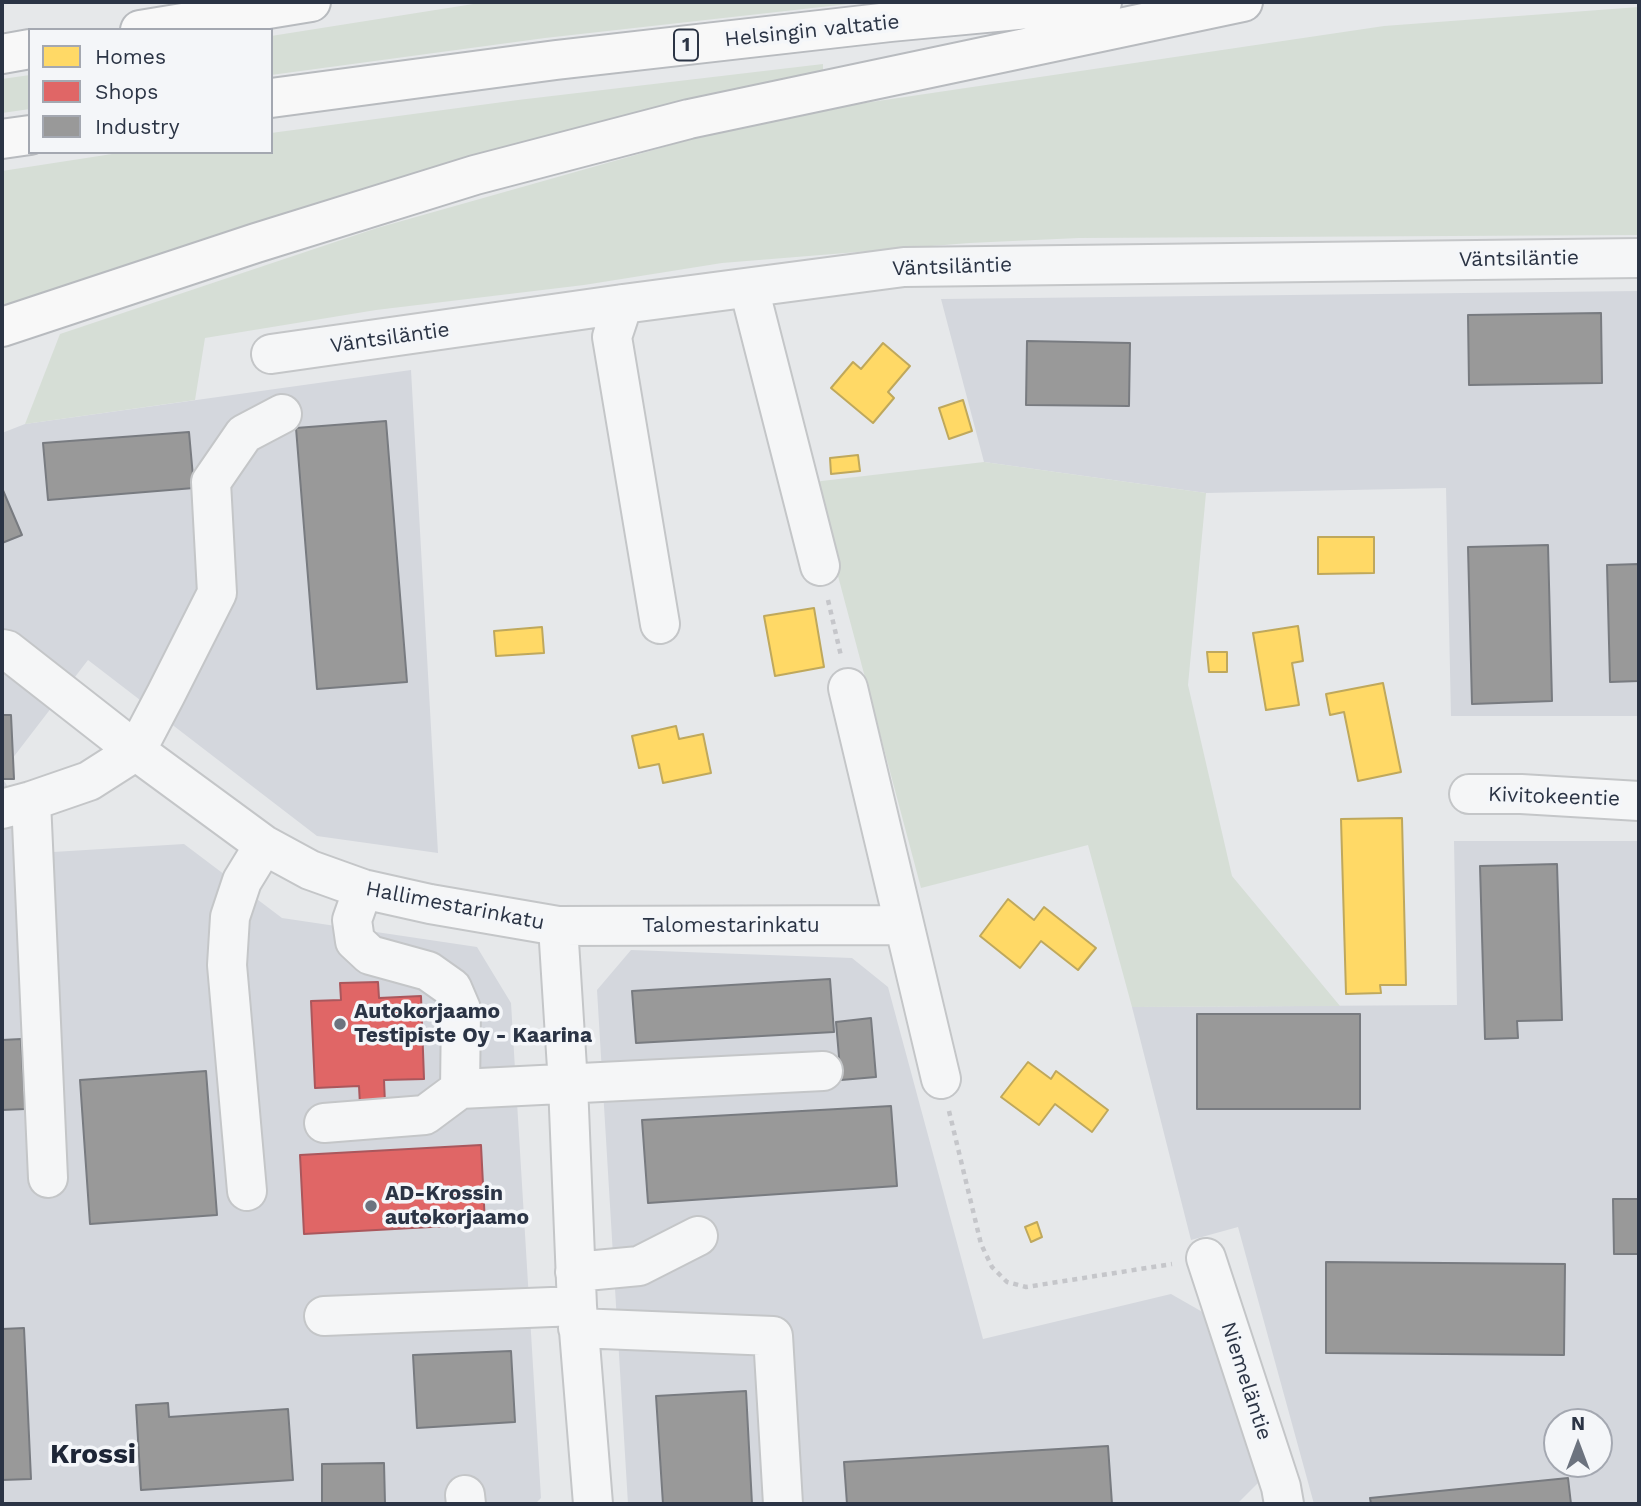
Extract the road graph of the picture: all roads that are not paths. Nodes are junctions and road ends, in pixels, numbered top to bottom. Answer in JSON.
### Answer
{"nodes":[{"id":1,"x":311,"y":2,"type":"edge"},
{"id":2,"x":1102,"y":2,"type":"edge"},
{"id":3,"x":1243,"y":2,"type":"edge"},
{"id":4,"x":152,"y":28,"type":"edge"},
{"id":5,"x":28,"y":49,"type":"edge"},
{"id":6,"x":2,"y":54,"type":"edge"},
{"id":7,"x":273,"y":98,"type":"edge"},
{"id":8,"x":28,"y":135,"type":"edge"},
{"id":9,"x":2,"y":139,"type":"edge"},
{"id":10,"x":1639,"y":258,"type":"edge"},
{"id":11,"x":750,"y":288,"type":"junction"},
{"id":12,"x":623,"y":304,"type":"junction"},
{"id":13,"x":2,"y":327,"type":"edge"},
{"id":14,"x":271,"y":354,"type":"dead end"},
{"id":15,"x":282,"y":414,"type":"dead end"},
{"id":16,"x":820,"y":566,"type":"road end"},
{"id":17,"x":660,"y":624,"type":"dead end"},
{"id":18,"x":2,"y":649,"type":"edge"},
{"id":19,"x":848,"y":688,"type":"road end"},
{"id":20,"x":136,"y":751,"type":"junction"},
{"id":21,"x":1469,"y":794,"type":"dead end"},
{"id":22,"x":1639,"y":801,"type":"edge"},
{"id":23,"x":16,"y":805,"type":"edge"},
{"id":24,"x":264,"y":845,"type":"junction"},
{"id":25,"x":363,"y":889,"type":"junction"},
{"id":26,"x":904,"y":925,"type":"junction"},
{"id":27,"x":558,"y":926,"type":"junction"},
{"id":28,"x":824,"y":1070,"type":"dead end"},
{"id":29,"x":941,"y":1079,"type":"road end"},
{"id":30,"x":568,"y":1084,"type":"junction"},
{"id":31,"x":460,"y":1089,"type":"junction"},
{"id":32,"x":324,"y":1123,"type":"dead end"},
{"id":33,"x":48,"y":1178,"type":"dead end"},
{"id":34,"x":247,"y":1191,"type":"dead end"},
{"id":35,"x":698,"y":1236,"type":"dead end"},
{"id":36,"x":1206,"y":1258,"type":"road end"},
{"id":37,"x":577,"y":1302,"type":"junction"},
{"id":38,"x":324,"y":1316,"type":"dead end"},
{"id":39,"x":593,"y":1504,"type":"edge"},
{"id":40,"x":783,"y":1504,"type":"edge"},
{"id":41,"x":1284,"y":1504,"type":"edge"}],
"edges":[{"from":1,"to":4,"type":"highway"},
{"from":2,"to":7,"type":"highway","name":"Helsingin valtatie","number":"1"},
{"from":3,"to":13,"type":"highway"},
{"from":5,"to":6,"type":"highway"},
{"from":8,"to":9,"type":"highway"},
{"from":10,"to":11,"type":"street","name":"Väntsiläntie"},
{"from":11,"to":12,"type":"street","name":"Väntsiläntie"},
{"from":11,"to":16,"type":"street"},
{"from":12,"to":14,"type":"street","name":"Väntsiläntie"},
{"from":12,"to":17,"type":"street"},
{"from":15,"to":20,"type":"street"},
{"from":18,"to":20,"type":"street","name":"Hallimestarinkatu"},
{"from":19,"to":26,"type":"street"},
{"from":20,"to":23,"type":"street"},
{"from":20,"to":24,"type":"street","name":"Hallimestarinkatu"},
{"from":21,"to":22,"type":"street","name":"Kivitokeentie"},
{"from":23,"to":33,"type":"street"},
{"from":24,"to":25,"type":"street","name":"Hallimestarinkatu"},
{"from":24,"to":34,"type":"street"},
{"from":25,"to":27,"type":"street","name":"Hallimestarinkatu"},
{"from":25,"to":31,"type":"street"},
{"from":26,"to":27,"type":"street","name":"Talomestarinkatu"},
{"from":26,"to":29,"type":"street"},
{"from":27,"to":30,"type":"street","name":"Hallimestarinkatu"},
{"from":28,"to":30,"type":"street"},
{"from":30,"to":31,"type":"street"},
{"from":30,"to":37,"type":"street","name":"Hallimestarinkatu"},
{"from":31,"to":32,"type":"street"},
{"from":35,"to":37,"type":"street"},
{"from":36,"to":41,"type":"street","name":"Niemeläntie"},
{"from":37,"to":38,"type":"street"},
{"from":37,"to":39,"type":"street","name":"Hallimestarinkatu"},
{"from":37,"to":40,"type":"street"}]}
